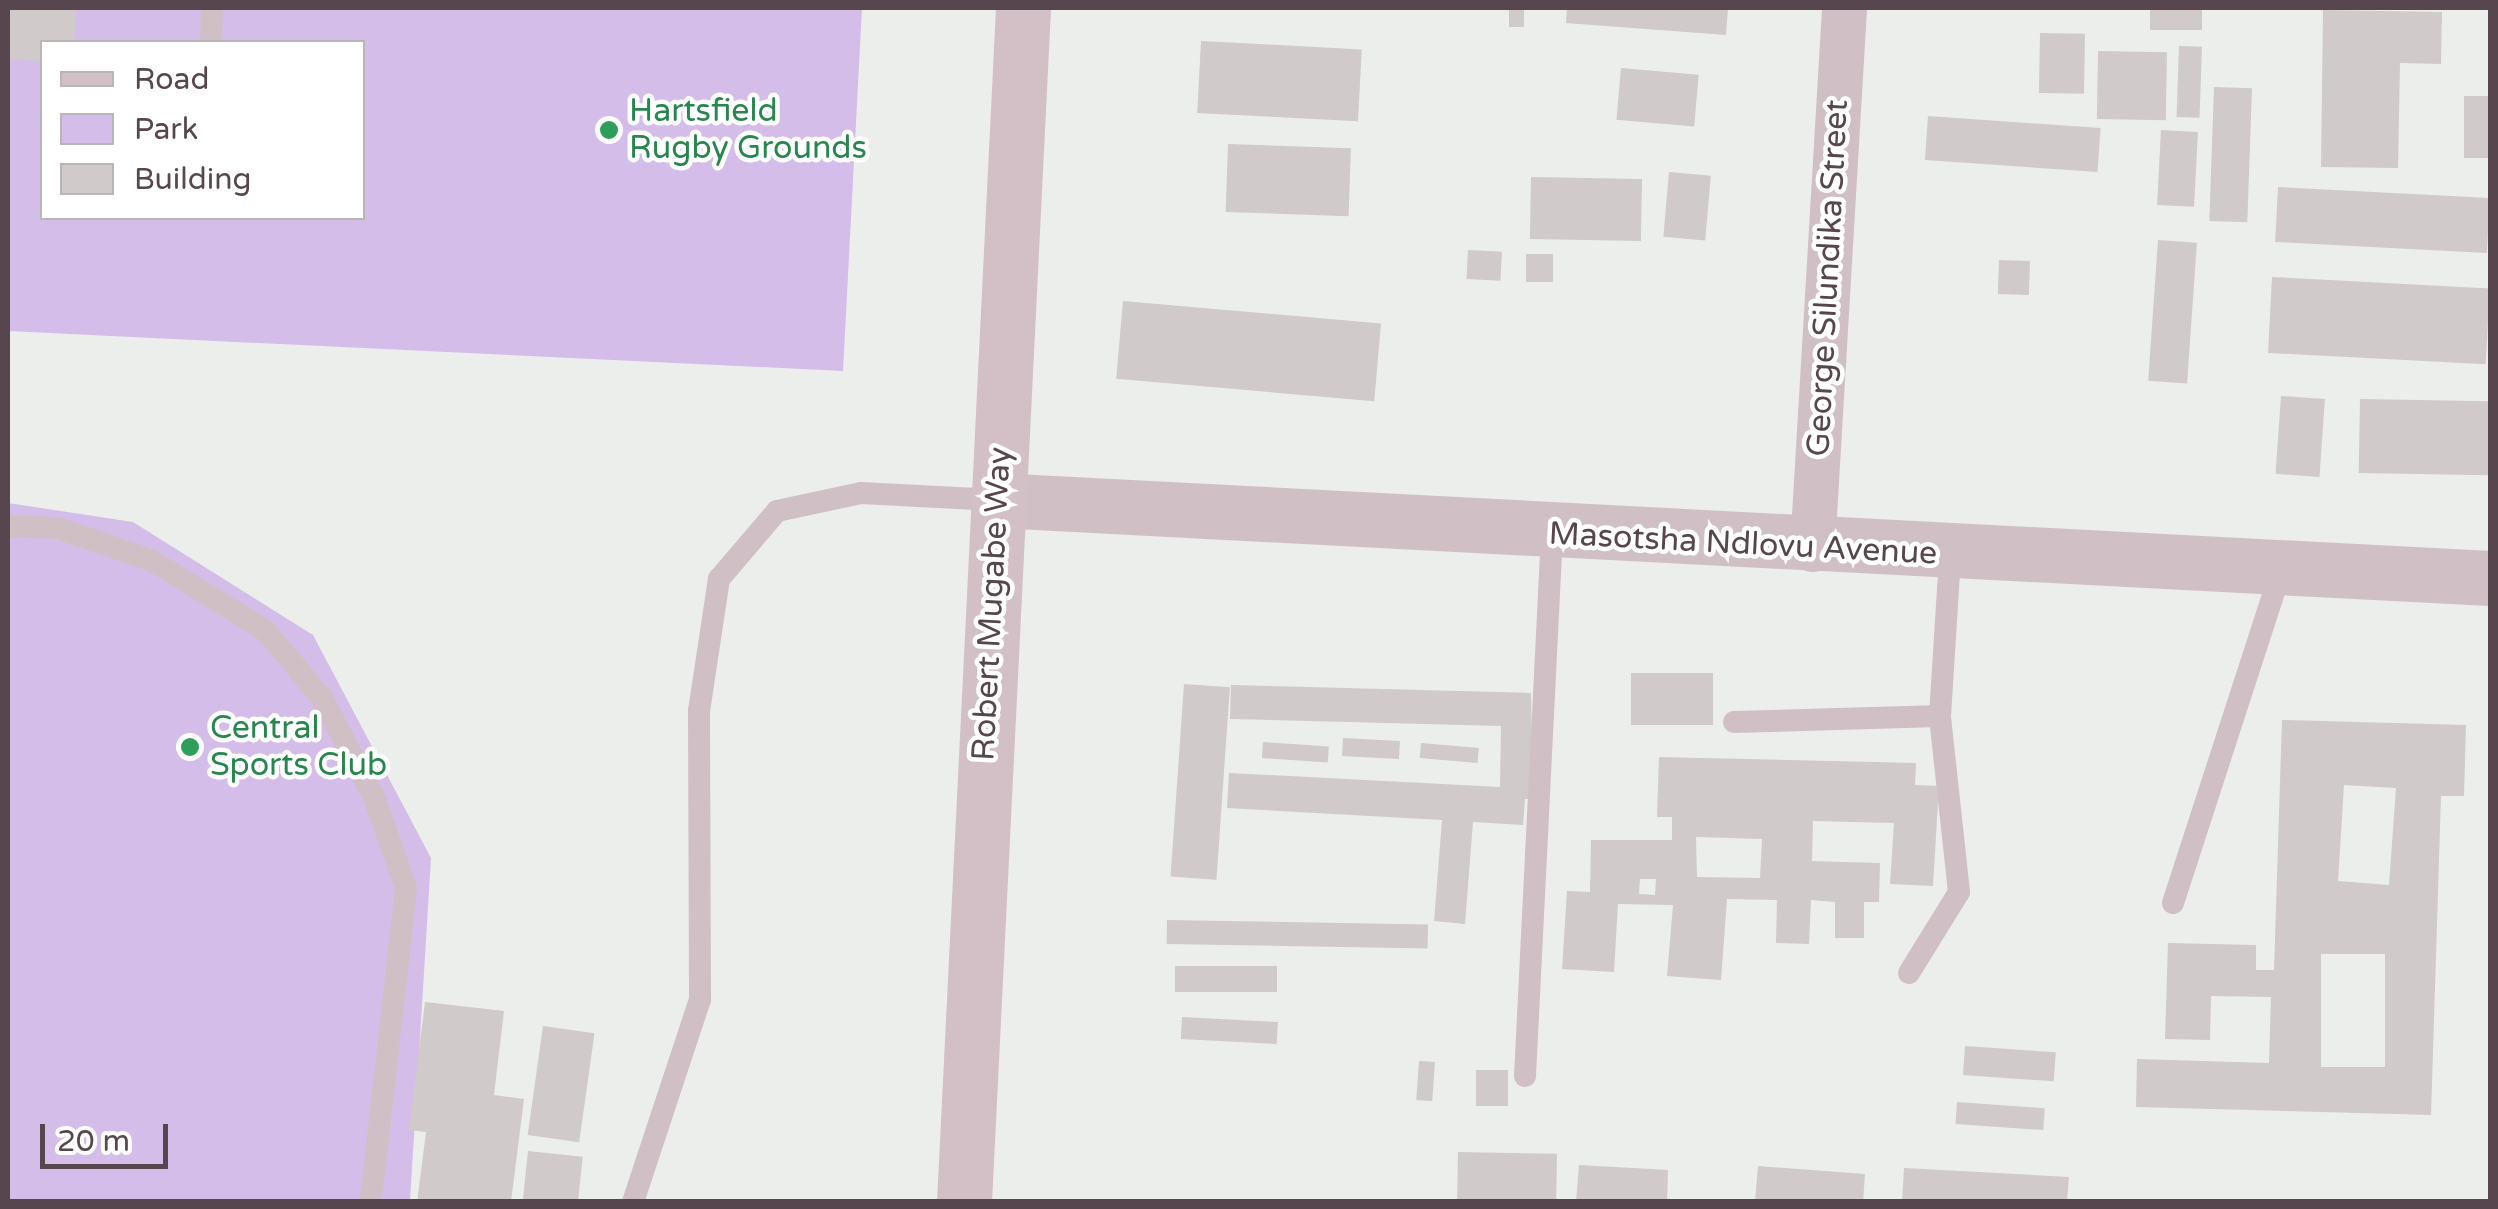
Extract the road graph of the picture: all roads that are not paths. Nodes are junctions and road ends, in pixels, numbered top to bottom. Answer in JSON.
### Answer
{"nodes":[{"id":1,"x":212,"y":8,"type":"edge"},
{"id":2,"x":1023,"y":8,"type":"edge"},
{"id":3,"x":1844,"y":8,"type":"edge"},
{"id":4,"x":211,"y":40,"type":"edge"},
{"id":5,"x":996,"y":500,"type":"junction"},
{"id":6,"x":8,"y":526,"type":"edge"},
{"id":7,"x":1552,"y":534,"type":"junction"},
{"id":8,"x":1812,"y":550,"type":"junction"},
{"id":9,"x":1950,"y":556,"type":"junction"},
{"id":10,"x":2281,"y":570,"type":"junction"},
{"id":11,"x":2490,"y":578,"type":"edge"},
{"id":12,"x":1940,"y":716,"type":"junction"},
{"id":13,"x":1734,"y":722,"type":"dead end"},
{"id":14,"x":2173,"y":903,"type":"dead end"},
{"id":15,"x":1909,"y":973,"type":"dead end"},
{"id":16,"x":1525,"y":1076,"type":"dead end"},
{"id":17,"x":371,"y":1202,"type":"edge"},
{"id":18,"x":633,"y":1202,"type":"edge"},
{"id":19,"x":964,"y":1202,"type":"edge"}],
"edges":[{"from":1,"to":4,"type":"lane"},
{"from":2,"to":5,"type":"main road","name":"Robert Mugabe Way"},
{"from":3,"to":8,"type":"street","name":"George Silundika Street"},
{"from":5,"to":7,"type":"street","name":"Masotsha Ndlovu Avenue"},
{"from":5,"to":18,"type":"lane"},
{"from":5,"to":19,"type":"main road","name":"Robert Mugabe Way"},
{"from":6,"to":17,"type":"lane"},
{"from":7,"to":8,"type":"street","name":"Masotsha Ndlovu Avenue"},
{"from":7,"to":16,"type":"lane"},
{"from":8,"to":9,"type":"street","name":"Masotsha Ndlovu Avenue"},
{"from":9,"to":10,"type":"street","name":"Masotsha Ndlovu Avenue"},
{"from":9,"to":12,"type":"lane"},
{"from":10,"to":11,"type":"street","name":"Masotsha Ndlovu Avenue"},
{"from":10,"to":14,"type":"lane"},
{"from":12,"to":13,"type":"lane"},
{"from":12,"to":15,"type":"lane"}]}
